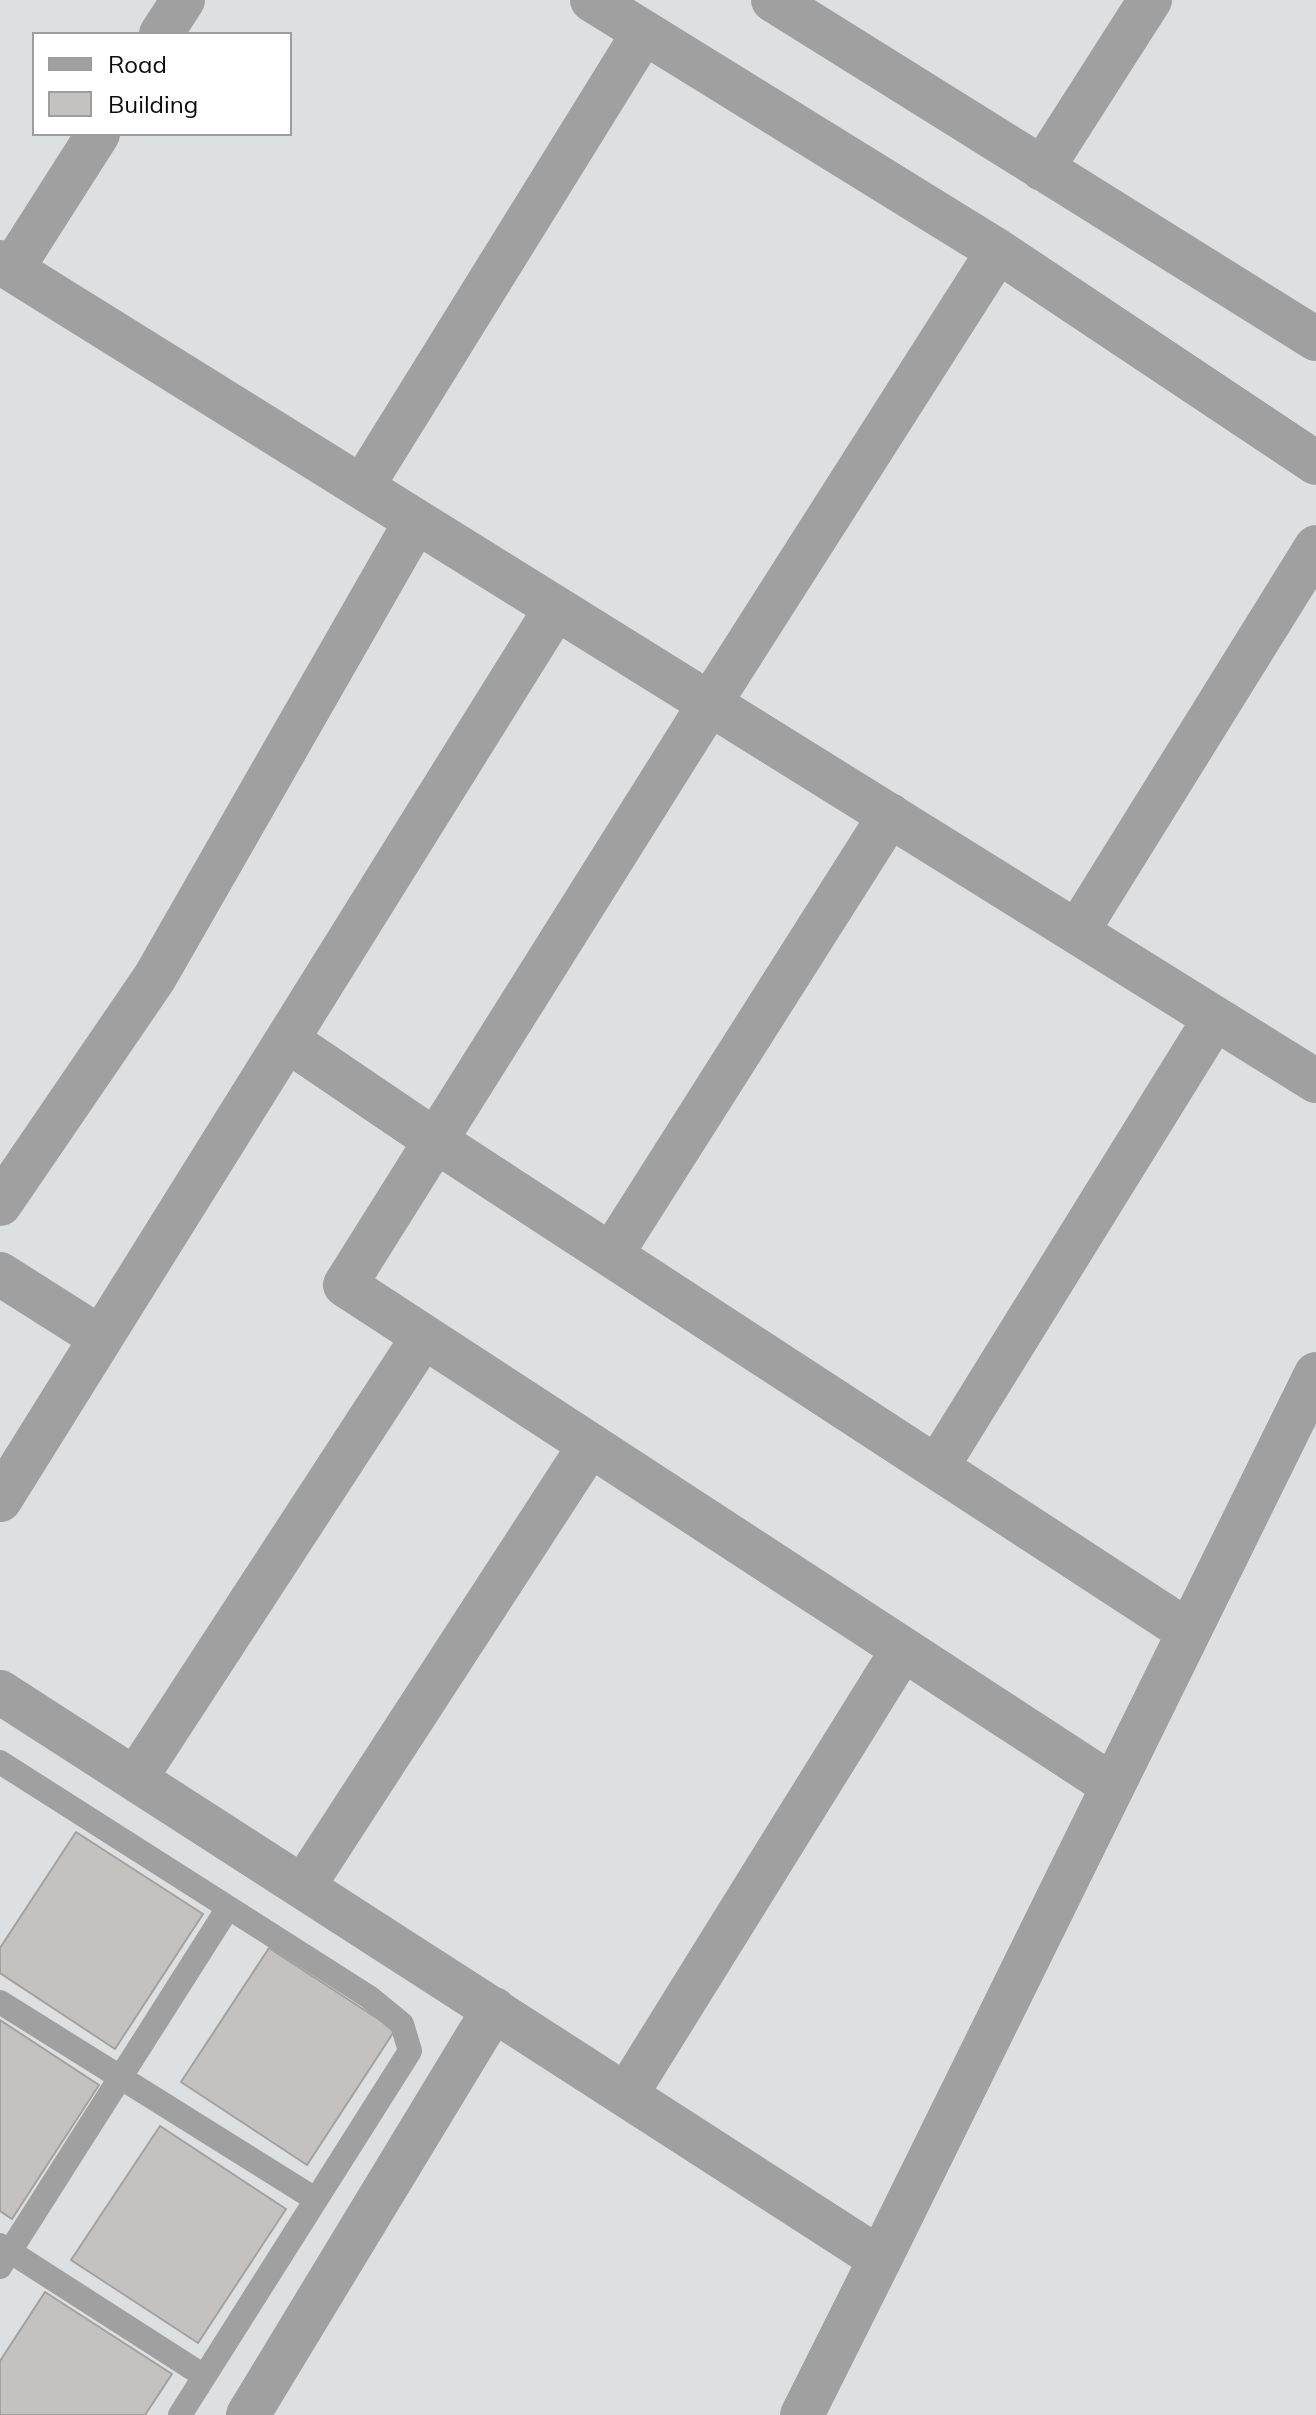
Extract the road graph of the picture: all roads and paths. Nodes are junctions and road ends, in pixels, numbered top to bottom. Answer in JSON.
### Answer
{"nodes":[{"id":1,"x":183,"y":0,"type":"edge"},
{"id":2,"x":592,"y":0,"type":"edge"},
{"id":3,"x":773,"y":0,"type":"edge"},
{"id":4,"x":1150,"y":0,"type":"edge"},
{"id":5,"x":162,"y":32,"type":"edge"},
{"id":6,"x":644,"y":32,"type":"junction"},
{"id":7,"x":97,"y":136,"type":"edge"},
{"id":8,"x":1042,"y":169,"type":"junction"},
{"id":9,"x":998,"y":251,"type":"junction"},
{"id":10,"x":6,"y":266,"type":"edge"},
{"id":11,"x":1316,"y":339,"type":"edge"},
{"id":12,"x":1316,"y":463,"type":"edge"},
{"id":13,"x":362,"y":487,"type":"junction"},
{"id":14,"x":416,"y":521,"type":"junction"},
{"id":15,"x":1316,"y":547,"type":"edge"},
{"id":16,"x":556,"y":608,"type":"junction"},
{"id":17,"x":710,"y":703,"type":"junction"},
{"id":18,"x":890,"y":815,"type":"junction"},
{"id":19,"x":1077,"y":932,"type":"junction"},
{"id":20,"x":1215,"y":1018,"type":"junction"},
{"id":21,"x":287,"y":1040,"type":"junction"},
{"id":22,"x":1316,"y":1081,"type":"edge"},
{"id":23,"x":436,"y":1141,"type":"junction"},
{"id":24,"x":0,"y":1204,"type":"edge"},
{"id":25,"x":611,"y":1255,"type":"junction"},
{"id":26,"x":0,"y":1274,"type":"edge"},
{"id":27,"x":423,"y":1337,"type":"junction"},
{"id":28,"x":101,"y":1338,"type":"junction"},
{"id":29,"x":1316,"y":1374,"type":"edge"},
{"id":30,"x":590,"y":1445,"type":"junction"},
{"id":31,"x":937,"y":1467,"type":"junction"},
{"id":32,"x":0,"y":1500,"type":"edge"},
{"id":33,"x":1189,"y":1632,"type":"junction"},
{"id":34,"x":903,"y":1649,"type":"junction"},
{"id":35,"x":0,"y":1692,"type":"edge"},
{"id":36,"x":1,"y":1766,"type":"edge"},
{"id":37,"x":135,"y":1779,"type":"junction"},
{"id":38,"x":1113,"y":1786,"type":"junction"},
{"id":39,"x":303,"y":1887,"type":"junction"},
{"id":40,"x":228,"y":1908,"type":"junction"},
{"id":41,"x":0,"y":2002,"type":"edge"},
{"id":42,"x":494,"y":2009,"type":"junction"},
{"id":43,"x":121,"y":2076,"type":"junction"},
{"id":44,"x":626,"y":2095,"type":"junction"},
{"id":45,"x":315,"y":2199,"type":"junction"},
{"id":46,"x":3,"y":2254,"type":"edge"},
{"id":47,"x":880,"y":2259,"type":"junction"},
{"id":48,"x":204,"y":2376,"type":"junction"},
{"id":49,"x":180,"y":2415,"type":"edge"},
{"id":50,"x":248,"y":2415,"type":"edge"},
{"id":51,"x":802,"y":2415,"type":"edge"}],
"edges":[{"from":1,"to":5,"type":"street"},
{"from":2,"to":6,"type":"street"},
{"from":3,"to":8,"type":"street"},
{"from":4,"to":8,"type":"street"},
{"from":6,"to":9,"type":"street"},
{"from":6,"to":13,"type":"street"},
{"from":7,"to":10,"type":"street"},
{"from":8,"to":11,"type":"street"},
{"from":9,"to":12,"type":"street"},
{"from":9,"to":17,"type":"street"},
{"from":10,"to":13,"type":"street"},
{"from":13,"to":14,"type":"street"},
{"from":14,"to":16,"type":"street"},
{"from":14,"to":24,"type":"street"},
{"from":15,"to":19,"type":"street"},
{"from":16,"to":17,"type":"street"},
{"from":16,"to":21,"type":"street"},
{"from":17,"to":18,"type":"street"},
{"from":17,"to":23,"type":"street"},
{"from":18,"to":19,"type":"street"},
{"from":18,"to":25,"type":"street"},
{"from":19,"to":20,"type":"street"},
{"from":20,"to":22,"type":"street"},
{"from":20,"to":31,"type":"street"},
{"from":21,"to":23,"type":"street"},
{"from":21,"to":28,"type":"street"},
{"from":23,"to":25,"type":"street"},
{"from":23,"to":27,"type":"street"},
{"from":25,"to":31,"type":"street"},
{"from":26,"to":28,"type":"street"},
{"from":27,"to":30,"type":"street"},
{"from":27,"to":37,"type":"street"},
{"from":28,"to":32,"type":"street"},
{"from":29,"to":33,"type":"street"},
{"from":30,"to":34,"type":"street"},
{"from":30,"to":39,"type":"street"},
{"from":31,"to":33,"type":"street"},
{"from":33,"to":38,"type":"street"},
{"from":34,"to":38,"type":"street"},
{"from":34,"to":44,"type":"street"},
{"from":35,"to":37,"type":"street"},
{"from":36,"to":40,"type":"lane"},
{"from":37,"to":39,"type":"street"},
{"from":38,"to":47,"type":"street"},
{"from":39,"to":42,"type":"street"},
{"from":40,"to":43,"type":"lane"},
{"from":40,"to":45,"type":"lane"},
{"from":41,"to":43,"type":"lane"},
{"from":42,"to":44,"type":"street"},
{"from":42,"to":50,"type":"street"},
{"from":43,"to":45,"type":"lane"},
{"from":43,"to":46,"type":"lane"},
{"from":44,"to":47,"type":"street"},
{"from":45,"to":48,"type":"lane"},
{"from":46,"to":48,"type":"lane"},
{"from":47,"to":51,"type":"street"},
{"from":48,"to":49,"type":"lane"}]}
